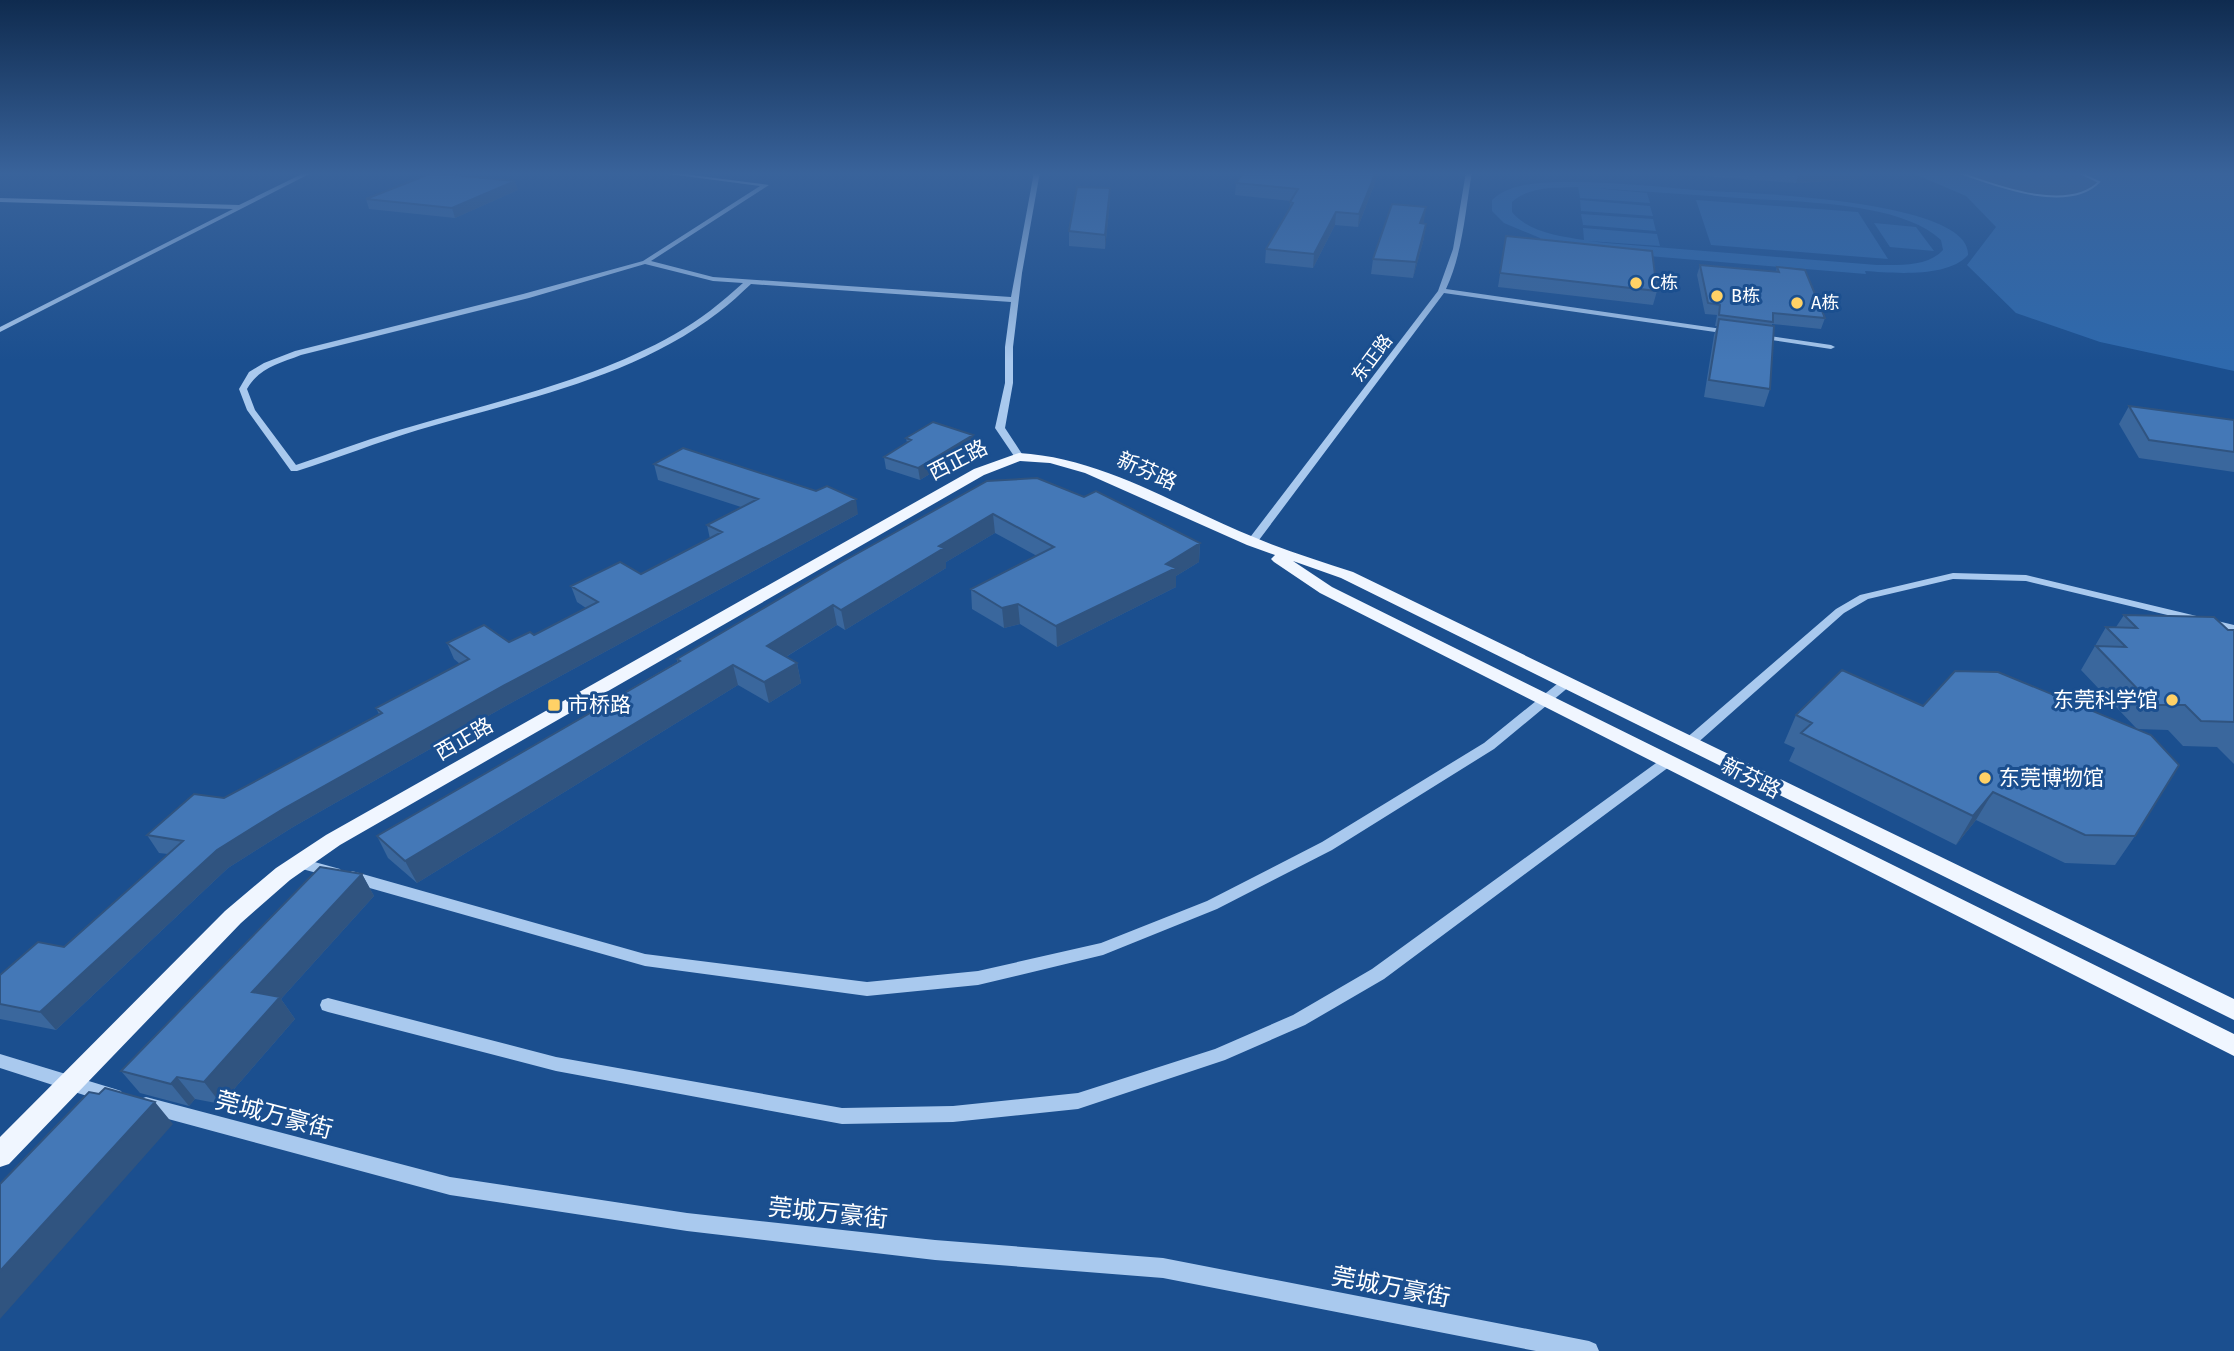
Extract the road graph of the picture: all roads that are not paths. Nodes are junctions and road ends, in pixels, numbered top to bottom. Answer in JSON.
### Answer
{"nodes":[{"id":1,"x":185,"y":235,"type":"edge"},
{"id":2,"x":688,"y":235,"type":"edge"},
{"id":3,"x":1025,"y":235,"type":"edge"},
{"id":4,"x":1458,"y":235,"type":"edge"},
{"id":5,"x":645,"y":262,"type":"junction"},
{"id":6,"x":750,"y":281,"type":"junction"},
{"id":7,"x":1442,"y":291,"type":"junction"},
{"id":8,"x":1016,"y":300,"type":"junction"},
{"id":9,"x":0,"y":330,"type":"edge"},
{"id":10,"x":1737,"y":334,"type":"edge"},
{"id":11,"x":1751,"y":335,"type":"edge"},
{"id":12,"x":1831,"y":347,"type":"dead end"},
{"id":13,"x":1019,"y":457,"type":"junction"},
{"id":14,"x":1252,"y":542,"type":"junction"},
{"id":15,"x":2234,"y":628,"type":"edge"},
{"id":16,"x":1566,"y":683,"type":"junction"},
{"id":17,"x":1546,"y":700,"type":"junction"},
{"id":18,"x":1689,"y":743,"type":"junction"},
{"id":19,"x":1668,"y":761,"type":"junction"},
{"id":20,"x":300,"y":863,"type":"junction"},
{"id":21,"x":328,"y":1005,"type":"dead end"},
{"id":22,"x":2234,"y":1010,"type":"edge"},
{"id":23,"x":2234,"y":1046,"type":"edge"},
{"id":24,"x":0,"y":1061,"type":"edge"},
{"id":25,"x":69,"y":1084,"type":"junction"},
{"id":26,"x":0,"y":1155,"type":"edge"},
{"id":27,"x":1589,"y":1351,"type":"edge"}],
"edges":[{"from":1,"to":9,"type":"street"},
{"from":2,"to":5,"type":"street"},
{"from":3,"to":8,"type":"street"},
{"from":4,"to":7,"type":"street","name":"东正路"},
{"from":5,"to":6,"type":"street"},
{"from":5,"to":6,"type":"street"},
{"from":6,"to":8,"type":"street"},
{"from":7,"to":10,"type":"street"},
{"from":7,"to":14,"type":"street","name":"东正路"},
{"from":8,"to":13,"type":"street"},
{"from":11,"to":12,"type":"street"},
{"from":13,"to":14,"type":"main road","name":"新芬路"},
{"from":13,"to":20,"type":"main road","name":"西正路"},
{"from":14,"to":16,"type":"main road","name":"新芬路"},
{"from":14,"to":17,"type":"main road","name":"新芬路"},
{"from":15,"to":18,"type":"street"},
{"from":16,"to":17,"type":"street"},
{"from":16,"to":18,"type":"main road","name":"新芬路"},
{"from":17,"to":19,"type":"main road","name":"新芬路"},
{"from":17,"to":20,"type":"street"},
{"from":18,"to":22,"type":"main road","name":"新芬路"},
{"from":19,"to":21,"type":"street"},
{"from":19,"to":23,"type":"main road","name":"新芬路"},
{"from":20,"to":25,"type":"main road","name":"西正路"},
{"from":24,"to":25,"type":"street","name":"莞城万豪街"},
{"from":25,"to":26,"type":"main road","name":"西正路"},
{"from":25,"to":27,"type":"street","name":"莞城万豪街"}]}
